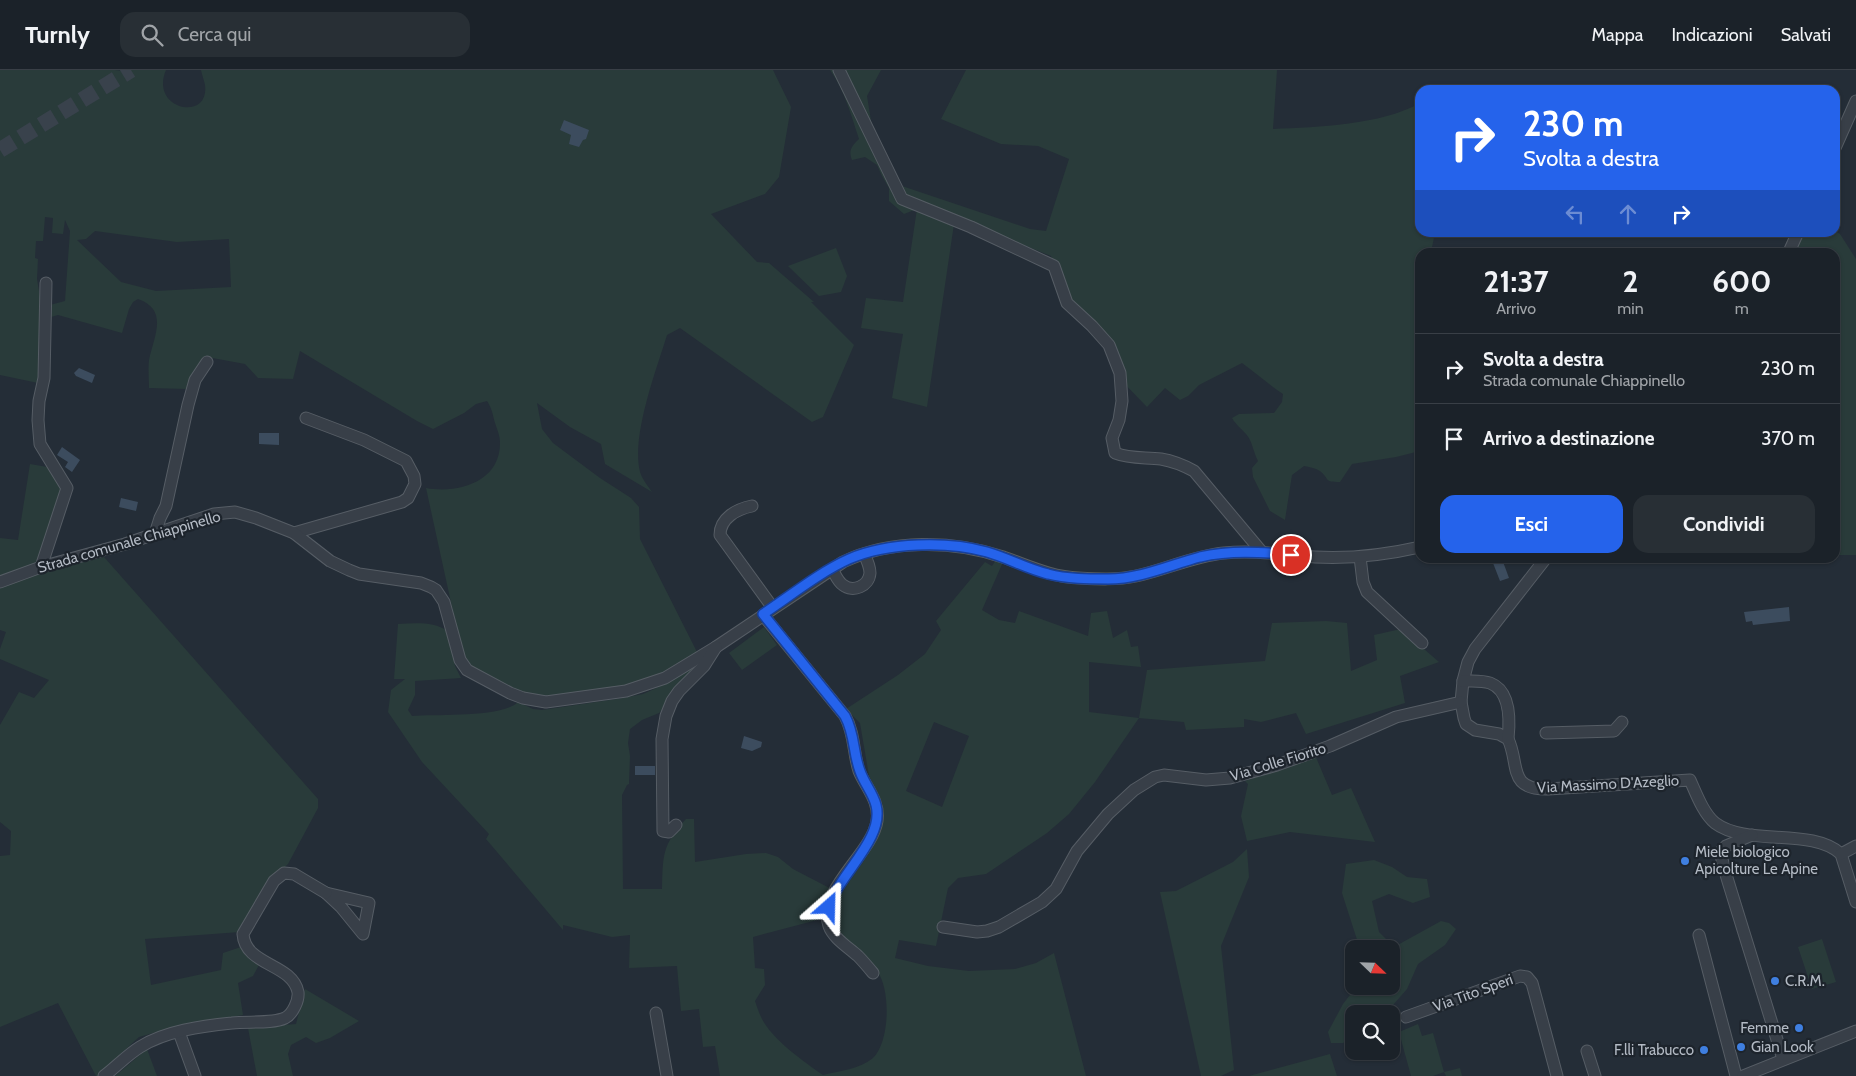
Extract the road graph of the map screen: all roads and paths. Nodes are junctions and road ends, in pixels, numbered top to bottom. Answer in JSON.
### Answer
{"nodes":[{"id":1,"x":840,"y":70,"type":"edge"},
{"id":2,"x":1856,"y":101,"type":"edge"},
{"id":3,"x":1840,"y":137,"type":"edge"},
{"id":4,"x":46,"y":283,"type":"dead end"},
{"id":5,"x":207,"y":362,"type":"dead end"},
{"id":6,"x":306,"y":418,"type":"dead end"},
{"id":7,"x":752,"y":506,"type":"dead end"},
{"id":8,"x":294,"y":533,"type":"junction"},
{"id":9,"x":155,"y":534,"type":"junction"},
{"id":10,"x":1415,"y":548,"type":"edge"},
{"id":11,"x":1260,"y":551,"type":"junction"},
{"id":12,"x":864,"y":554,"type":"junction"},
{"id":13,"x":1360,"y":557,"type":"junction"},
{"id":14,"x":1542,"y":563,"type":"edge"},
{"id":15,"x":41,"y":567,"type":"junction"},
{"id":16,"x":832,"y":568,"type":"junction"},
{"id":17,"x":0,"y":582,"type":"edge"},
{"id":18,"x":768,"y":611,"type":"junction"},
{"id":19,"x":1422,"y":643,"type":"dead end"},
{"id":20,"x":716,"y":647,"type":"junction"},
{"id":21,"x":1462,"y":681,"type":"junction"},
{"id":22,"x":1462,"y":702,"type":"junction"},
{"id":23,"x":1622,"y":722,"type":"dead end"},
{"id":24,"x":1546,"y":733,"type":"dead end"},
{"id":25,"x":1508,"y":739,"type":"junction"},
{"id":26,"x":676,"y":825,"type":"dead end"},
{"id":27,"x":1754,"y":835,"type":"junction"},
{"id":28,"x":1856,"y":846,"type":"edge"},
{"id":29,"x":1841,"y":854,"type":"junction"},
{"id":30,"x":326,"y":893,"type":"dead end"},
{"id":31,"x":1856,"y":902,"type":"edge"},
{"id":32,"x":943,"y":927,"type":"dead end"},
{"id":33,"x":1699,"y":935,"type":"dead end"},
{"id":34,"x":873,"y":973,"type":"dead end"},
{"id":35,"x":656,"y":1013,"type":"dead end"},
{"id":36,"x":1406,"y":1017,"type":"dead end"},
{"id":37,"x":1856,"y":1031,"type":"edge"},
{"id":38,"x":179,"y":1032,"type":"junction"},
{"id":39,"x":1587,"y":1051,"type":"dead end"},
{"id":40,"x":1784,"y":1059,"type":"junction"},
{"id":41,"x":1750,"y":1075,"type":"edge"},
{"id":42,"x":104,"y":1076,"type":"edge"},
{"id":43,"x":194,"y":1076,"type":"edge"},
{"id":44,"x":667,"y":1076,"type":"edge"},
{"id":45,"x":1557,"y":1076,"type":"edge"},
{"id":46,"x":1595,"y":1076,"type":"edge"},
{"id":47,"x":1736,"y":1076,"type":"edge"}],
"edges":[{"from":1,"to":11,"type":"street"},
{"from":2,"to":3,"type":"street"},
{"from":4,"to":15,"type":"street"},
{"from":5,"to":9,"type":"street"},
{"from":6,"to":8,"type":"street"},
{"from":7,"to":18,"type":"street"},
{"from":8,"to":9,"type":"street","name":"Strada comunale Chiappinello"},
{"from":8,"to":20,"type":"street","name":"Strada comunale Chiappinello"},
{"from":9,"to":15,"type":"street","name":"Strada comunale Chiappinello"},
{"from":10,"to":13,"type":"street","name":"Strada comunale Chiappinello"},
{"from":11,"to":12,"type":"street","name":"Strada comunale Chiappinello"},
{"from":11,"to":13,"type":"street","name":"Strada comunale Chiappinello"},
{"from":12,"to":16,"type":"street","name":"Strada comunale Chiappinello"},
{"from":12,"to":16,"type":"street"},
{"from":13,"to":19,"type":"street"},
{"from":14,"to":21,"type":"street"},
{"from":15,"to":17,"type":"street","name":"Strada comunale Chiappinello"},
{"from":16,"to":18,"type":"street","name":"Strada comunale Chiappinello"},
{"from":18,"to":20,"type":"street","name":"Strada comunale Chiappinello"},
{"from":18,"to":34,"type":"street"},
{"from":20,"to":26,"type":"street"},
{"from":21,"to":22,"type":"street"},
{"from":21,"to":25,"type":"street"},
{"from":22,"to":25,"type":"street"},
{"from":22,"to":32,"type":"street","name":"Via Colle Fiorito"},
{"from":23,"to":24,"type":"street"},
{"from":25,"to":27,"type":"street","name":"Via Massimo D'Azeglio"},
{"from":27,"to":29,"type":"street","name":"Via Massimo D'Azeglio"},
{"from":27,"to":40,"type":"street"},
{"from":28,"to":29,"type":"street"},
{"from":29,"to":31,"type":"street"},
{"from":30,"to":38,"type":"street"},
{"from":33,"to":47,"type":"street"},
{"from":35,"to":44,"type":"street"},
{"from":36,"to":45,"type":"street","name":"Via Tito Speri"},
{"from":37,"to":40,"type":"street"},
{"from":38,"to":42,"type":"street"},
{"from":38,"to":43,"type":"street"},
{"from":39,"to":46,"type":"street"},
{"from":40,"to":41,"type":"street"}]}
